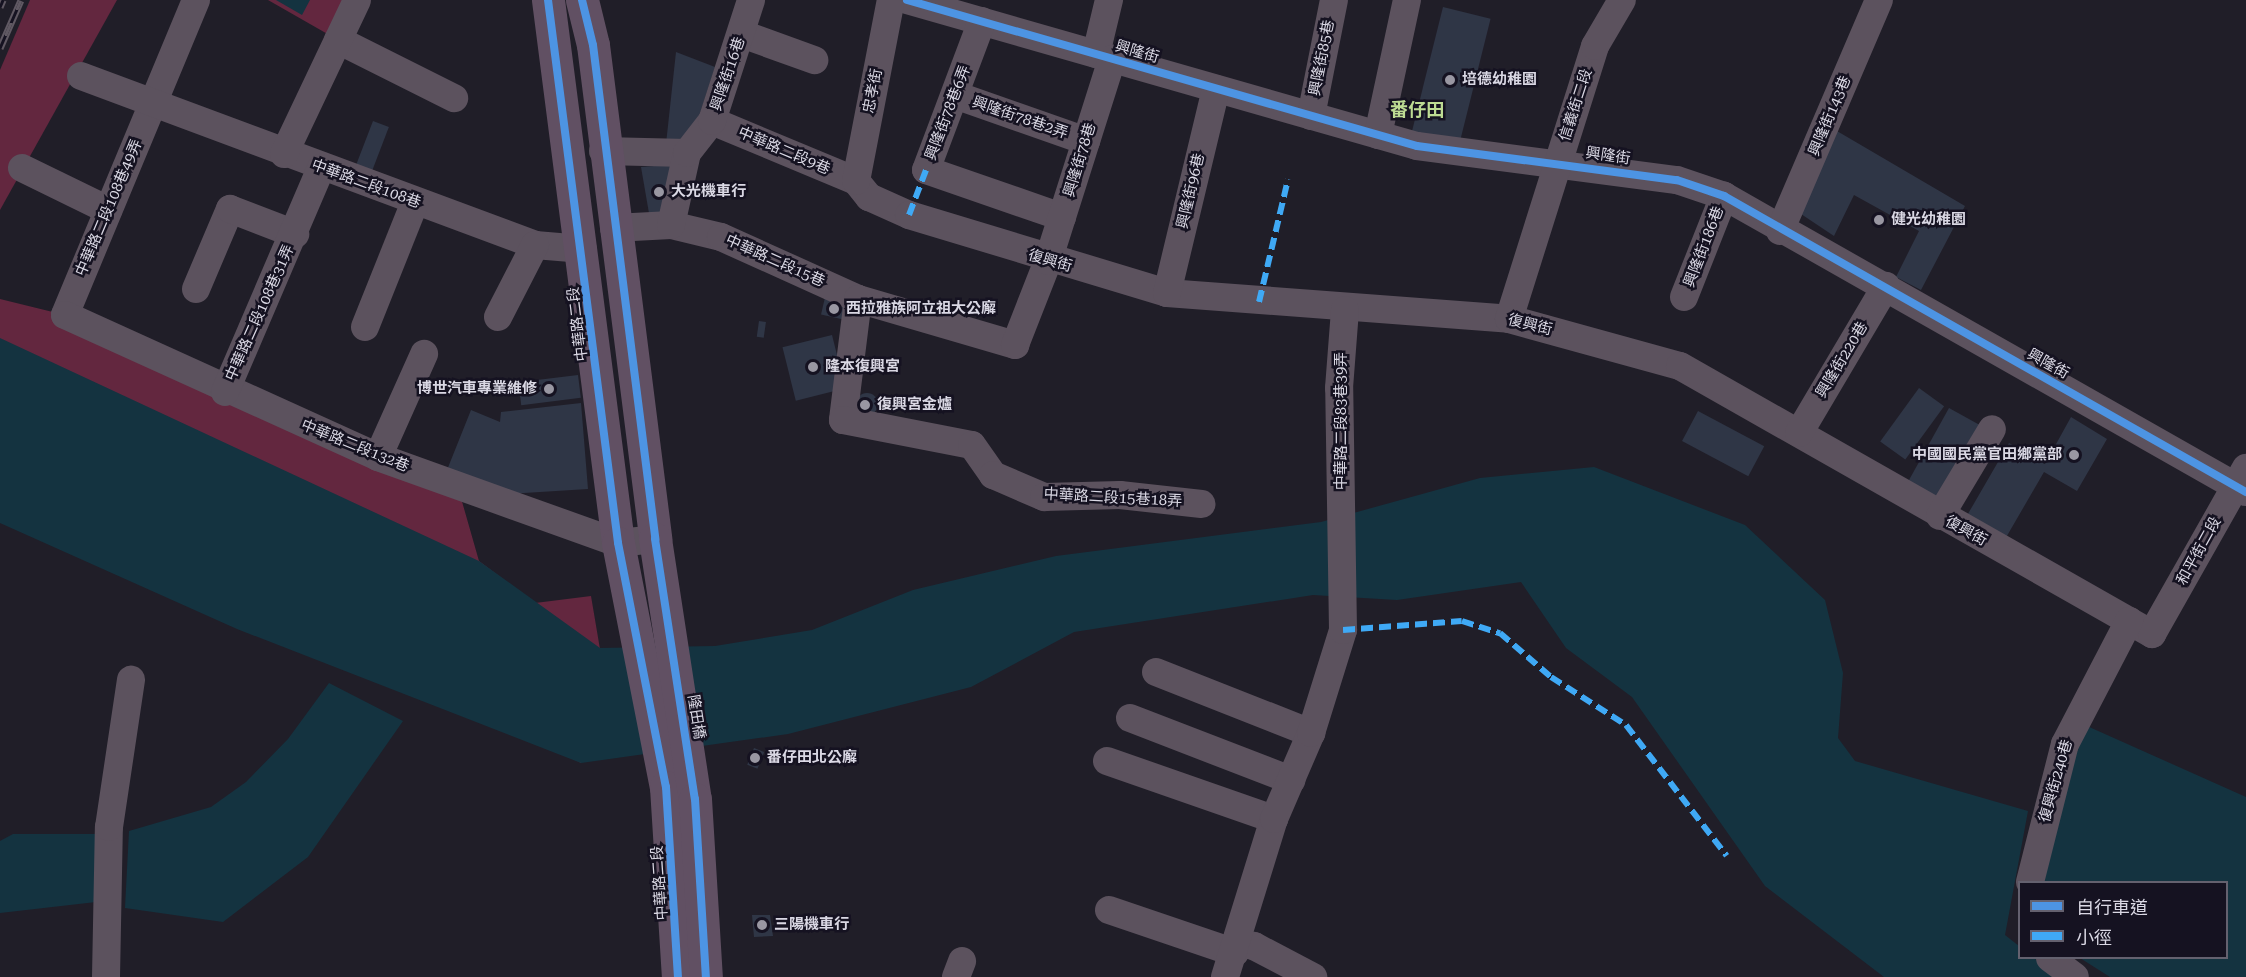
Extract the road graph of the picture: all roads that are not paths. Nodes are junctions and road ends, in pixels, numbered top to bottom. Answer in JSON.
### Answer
{"nodes":[{"id":1,"x":196,"y":0,"type":"edge"},
{"id":2,"x":357,"y":0,"type":"edge"},
{"id":3,"x":548,"y":0,"type":"edge"},
{"id":4,"x":582,"y":0,"type":"edge"},
{"id":5,"x":751,"y":0,"type":"edge"},
{"id":6,"x":891,"y":0,"type":"edge"},
{"id":7,"x":907,"y":0,"type":"edge"},
{"id":8,"x":1109,"y":0,"type":"edge"},
{"id":9,"x":1334,"y":0,"type":"edge"},
{"id":10,"x":1407,"y":0,"type":"edge"},
{"id":11,"x":1622,"y":0,"type":"edge"},
{"id":12,"x":1879,"y":0,"type":"edge"},
{"id":13,"x":972,"y":13,"type":"edge"},
{"id":14,"x":742,"y":34,"type":"junction"},
{"id":15,"x":338,"y":40,"type":"junction"},
{"id":16,"x":1104,"y":56,"type":"junction"},
{"id":17,"x":813,"y":60,"type":"dead end"},
{"id":18,"x":81,"y":76,"type":"dead end"},
{"id":19,"x":1216,"y":88,"type":"junction"},
{"id":20,"x":955,"y":95,"type":"junction"},
{"id":21,"x":454,"y":98,"type":"dead end"},
{"id":22,"x":154,"y":102,"type":"junction"},
{"id":23,"x":1311,"y":116,"type":"junction"},
{"id":24,"x":712,"y":121,"type":"junction"},
{"id":25,"x":1378,"y":135,"type":"junction"},
{"id":26,"x":1086,"y":141,"type":"junction"},
{"id":27,"x":603,"y":151,"type":"junction"},
{"id":28,"x":687,"y":153,"type":"junction"},
{"id":29,"x":284,"y":154,"type":"junction"},
{"id":30,"x":1557,"y":163,"type":"junction"},
{"id":31,"x":22,"y":168,"type":"dead end"},
{"id":32,"x":321,"y":168,"type":"junction"},
{"id":33,"x":856,"y":182,"type":"junction"},
{"id":34,"x":1724,"y":196,"type":"junction"},
{"id":35,"x":415,"y":202,"type":"junction"},
{"id":36,"x":108,"y":210,"type":"junction"},
{"id":37,"x":1062,"y":217,"type":"junction"},
{"id":38,"x":671,"y":225,"type":"junction"},
{"id":39,"x":614,"y":228,"type":"junction"},
{"id":40,"x":1780,"y":231,"type":"junction"},
{"id":41,"x":295,"y":234,"type":"junction"},
{"id":42,"x":535,"y":245,"type":"junction"},
{"id":43,"x":582,"y":249,"type":"junction"},
{"id":44,"x":1048,"y":261,"type":"junction"},
{"id":45,"x":1886,"y":286,"type":"junction"},
{"id":46,"x":196,"y":289,"type":"dead end"},
{"id":47,"x":1167,"y":293,"type":"junction"},
{"id":48,"x":1684,"y":297,"type":"dead end"},
{"id":49,"x":858,"y":299,"type":"junction"},
{"id":50,"x":1345,"y":310,"type":"junction"},
{"id":51,"x":65,"y":315,"type":"joint"},
{"id":52,"x":498,"y":317,"type":"dead end"},
{"id":53,"x":1509,"y":319,"type":"junction"},
{"id":54,"x":365,"y":327,"type":"dead end"},
{"id":55,"x":1015,"y":345,"type":"joint"},
{"id":56,"x":424,"y":354,"type":"dead end"},
{"id":57,"x":225,"y":392,"type":"junction"},
{"id":58,"x":1992,"y":429,"type":"dead end"},
{"id":59,"x":1799,"y":433,"type":"junction"},
{"id":60,"x":378,"y":457,"type":"junction"},
{"id":61,"x":2243,"y":482,"type":"edge"},
{"id":62,"x":1202,"y":504,"type":"dead end"},
{"id":63,"x":1940,"y":516,"type":"junction"},
{"id":64,"x":654,"y":539,"type":"junction"},
{"id":65,"x":618,"y":543,"type":"junction"},
{"id":66,"x":2140,"y":627,"type":"junction"},
{"id":67,"x":1155,"y":672,"type":"dead end"},
{"id":68,"x":131,"y":680,"type":"dead end"},
{"id":69,"x":1130,"y":718,"type":"dead end"},
{"id":70,"x":1311,"y":734,"type":"junction"},
{"id":71,"x":1107,"y":761,"type":"dead end"},
{"id":72,"x":1291,"y":780,"type":"junction"},
{"id":73,"x":681,"y":793,"type":"junction"},
{"id":74,"x":1274,"y":819,"type":"junction"},
{"id":75,"x":2030,"y":881,"type":"edge"},
{"id":76,"x":1108,"y":910,"type":"dead end"},
{"id":77,"x":1232,"y":958,"type":"edge"},
{"id":78,"x":2052,"y":959,"type":"edge"},
{"id":79,"x":106,"y":977,"type":"edge"},
{"id":80,"x":678,"y":977,"type":"edge"},
{"id":81,"x":706,"y":977,"type":"edge"},
{"id":82,"x":1313,"y":977,"type":"edge"},
{"id":83,"x":2075,"y":977,"type":"edge"}],
"edges":[{"from":1,"to":22,"type":"street","name":"中華路二段108巷49弄"},
{"from":2,"to":15,"type":"street"},
{"from":3,"to":43,"type":"main road","name":"中華路二段"},
{"from":4,"to":27,"type":"main road"},
{"from":5,"to":14,"type":"street","name":"興隆街16巷"},
{"from":6,"to":33,"type":"street","name":"忠孝街"},
{"from":7,"to":13,"type":"street","name":"興隆街"},
{"from":8,"to":16,"type":"street","name":"興隆街78巷"},
{"from":9,"to":23,"type":"street","name":"興隆街85巷"},
{"from":10,"to":25,"type":"street"},
{"from":11,"to":30,"type":"street","name":"信義街二段"},
{"from":12,"to":40,"type":"street","name":"興隆街143巷"},
{"from":13,"to":16,"type":"street","name":"興隆街"},
{"from":13,"to":20,"type":"street","name":"興隆街78巷6弄"},
{"from":14,"to":17,"type":"street"},
{"from":14,"to":24,"type":"street","name":"興隆街16巷"},
{"from":15,"to":21,"type":"street"},
{"from":15,"to":29,"type":"street"},
{"from":16,"to":19,"type":"street","name":"興隆街"},
{"from":16,"to":26,"type":"street","name":"興隆街78巷"},
{"from":18,"to":22,"type":"street","name":"中華路二段108巷"},
{"from":19,"to":23,"type":"street","name":"興隆街"},
{"from":19,"to":47,"type":"street","name":"興隆街96巷"},
{"from":20,"to":26,"type":"street","name":"興隆街78巷2弄"},
{"from":20,"to":37,"type":"street","name":"興隆街78巷6弄"},
{"from":22,"to":29,"type":"street","name":"中華路二段108巷"},
{"from":22,"to":36,"type":"street","name":"中華路二段108巷49弄"},
{"from":23,"to":25,"type":"street","name":"興隆街"},
{"from":24,"to":28,"type":"street","name":"興隆街16巷"},
{"from":24,"to":33,"type":"street","name":"中華路二段9巷"},
{"from":25,"to":30,"type":"street","name":"興隆街"},
{"from":26,"to":37,"type":"street","name":"興隆街78巷"},
{"from":27,"to":28,"type":"street"},
{"from":27,"to":39,"type":"main road"},
{"from":28,"to":38,"type":"street","name":"興隆街16巷"},
{"from":29,"to":32,"type":"street","name":"中華路二段108巷"},
{"from":30,"to":34,"type":"street","name":"興隆街"},
{"from":30,"to":53,"type":"street","name":"信義街二段"},
{"from":31,"to":36,"type":"street"},
{"from":32,"to":35,"type":"street","name":"中華路二段108巷"},
{"from":32,"to":41,"type":"street","name":"中華路二段108巷31弄"},
{"from":33,"to":44,"type":"street","name":"復興街"},
{"from":34,"to":40,"type":"street","name":"興隆街"},
{"from":34,"to":48,"type":"street","name":"興隆街186巷"},
{"from":35,"to":42,"type":"street","name":"中華路二段108巷"},
{"from":35,"to":54,"type":"street"},
{"from":36,"to":51,"type":"street","name":"中華路二段108巷49弄"},
{"from":37,"to":44,"type":"street","name":"興隆街78巷"},
{"from":38,"to":39,"type":"street"},
{"from":38,"to":49,"type":"street","name":"中華路二段15巷"},
{"from":39,"to":64,"type":"main road"},
{"from":40,"to":45,"type":"street","name":"興隆街"},
{"from":41,"to":46,"type":"street","name":"中華路二段108巷31弄"},
{"from":41,"to":57,"type":"street","name":"中華路二段108巷31弄"},
{"from":42,"to":43,"type":"street","name":"中華路二段108巷"},
{"from":42,"to":52,"type":"street"},
{"from":43,"to":65,"type":"main road","name":"中華路二段"},
{"from":44,"to":47,"type":"street","name":"復興街"},
{"from":44,"to":55,"type":"street","name":"興隆街78巷"},
{"from":45,"to":59,"type":"street","name":"興隆街220巷"},
{"from":45,"to":61,"type":"street","name":"興隆街"},
{"from":47,"to":50,"type":"street","name":"復興街"},
{"from":49,"to":55,"type":"street","name":"中華路二段15巷"},
{"from":49,"to":62,"type":"street","name":"中華路二段15巷18弄"},
{"from":50,"to":53,"type":"street","name":"復興街"},
{"from":50,"to":70,"type":"street","name":"中華路二段83巷39弄"},
{"from":51,"to":57,"type":"street","name":"中華路二段132巷"},
{"from":53,"to":59,"type":"street","name":"復興街"},
{"from":56,"to":60,"type":"street"},
{"from":57,"to":60,"type":"street","name":"中華路二段132巷"},
{"from":58,"to":63,"type":"street"},
{"from":59,"to":63,"type":"street","name":"復興街"},
{"from":60,"to":65,"type":"street","name":"中華路二段132巷"},
{"from":61,"to":66,"type":"street","name":"和平街二段"},
{"from":63,"to":66,"type":"street","name":"復興街"},
{"from":64,"to":65,"type":"street","name":"中華路二段132巷"},
{"from":64,"to":73,"type":"main road","name":"隆田橋"},
{"from":65,"to":73,"type":"main road","name":"中華路二段"},
{"from":66,"to":75,"type":"street","name":"復興街240巷"},
{"from":67,"to":70,"type":"street"},
{"from":68,"to":79,"type":"street"},
{"from":69,"to":72,"type":"street"},
{"from":70,"to":72,"type":"street"},
{"from":71,"to":74,"type":"street"},
{"from":72,"to":74,"type":"street"},
{"from":73,"to":80,"type":"main road","name":"中華路二段"},
{"from":73,"to":81,"type":"main road"},
{"from":74,"to":77,"type":"street"},
{"from":76,"to":77,"type":"street"},
{"from":77,"to":82,"type":"street"},
{"from":78,"to":83,"type":"street"}]}
